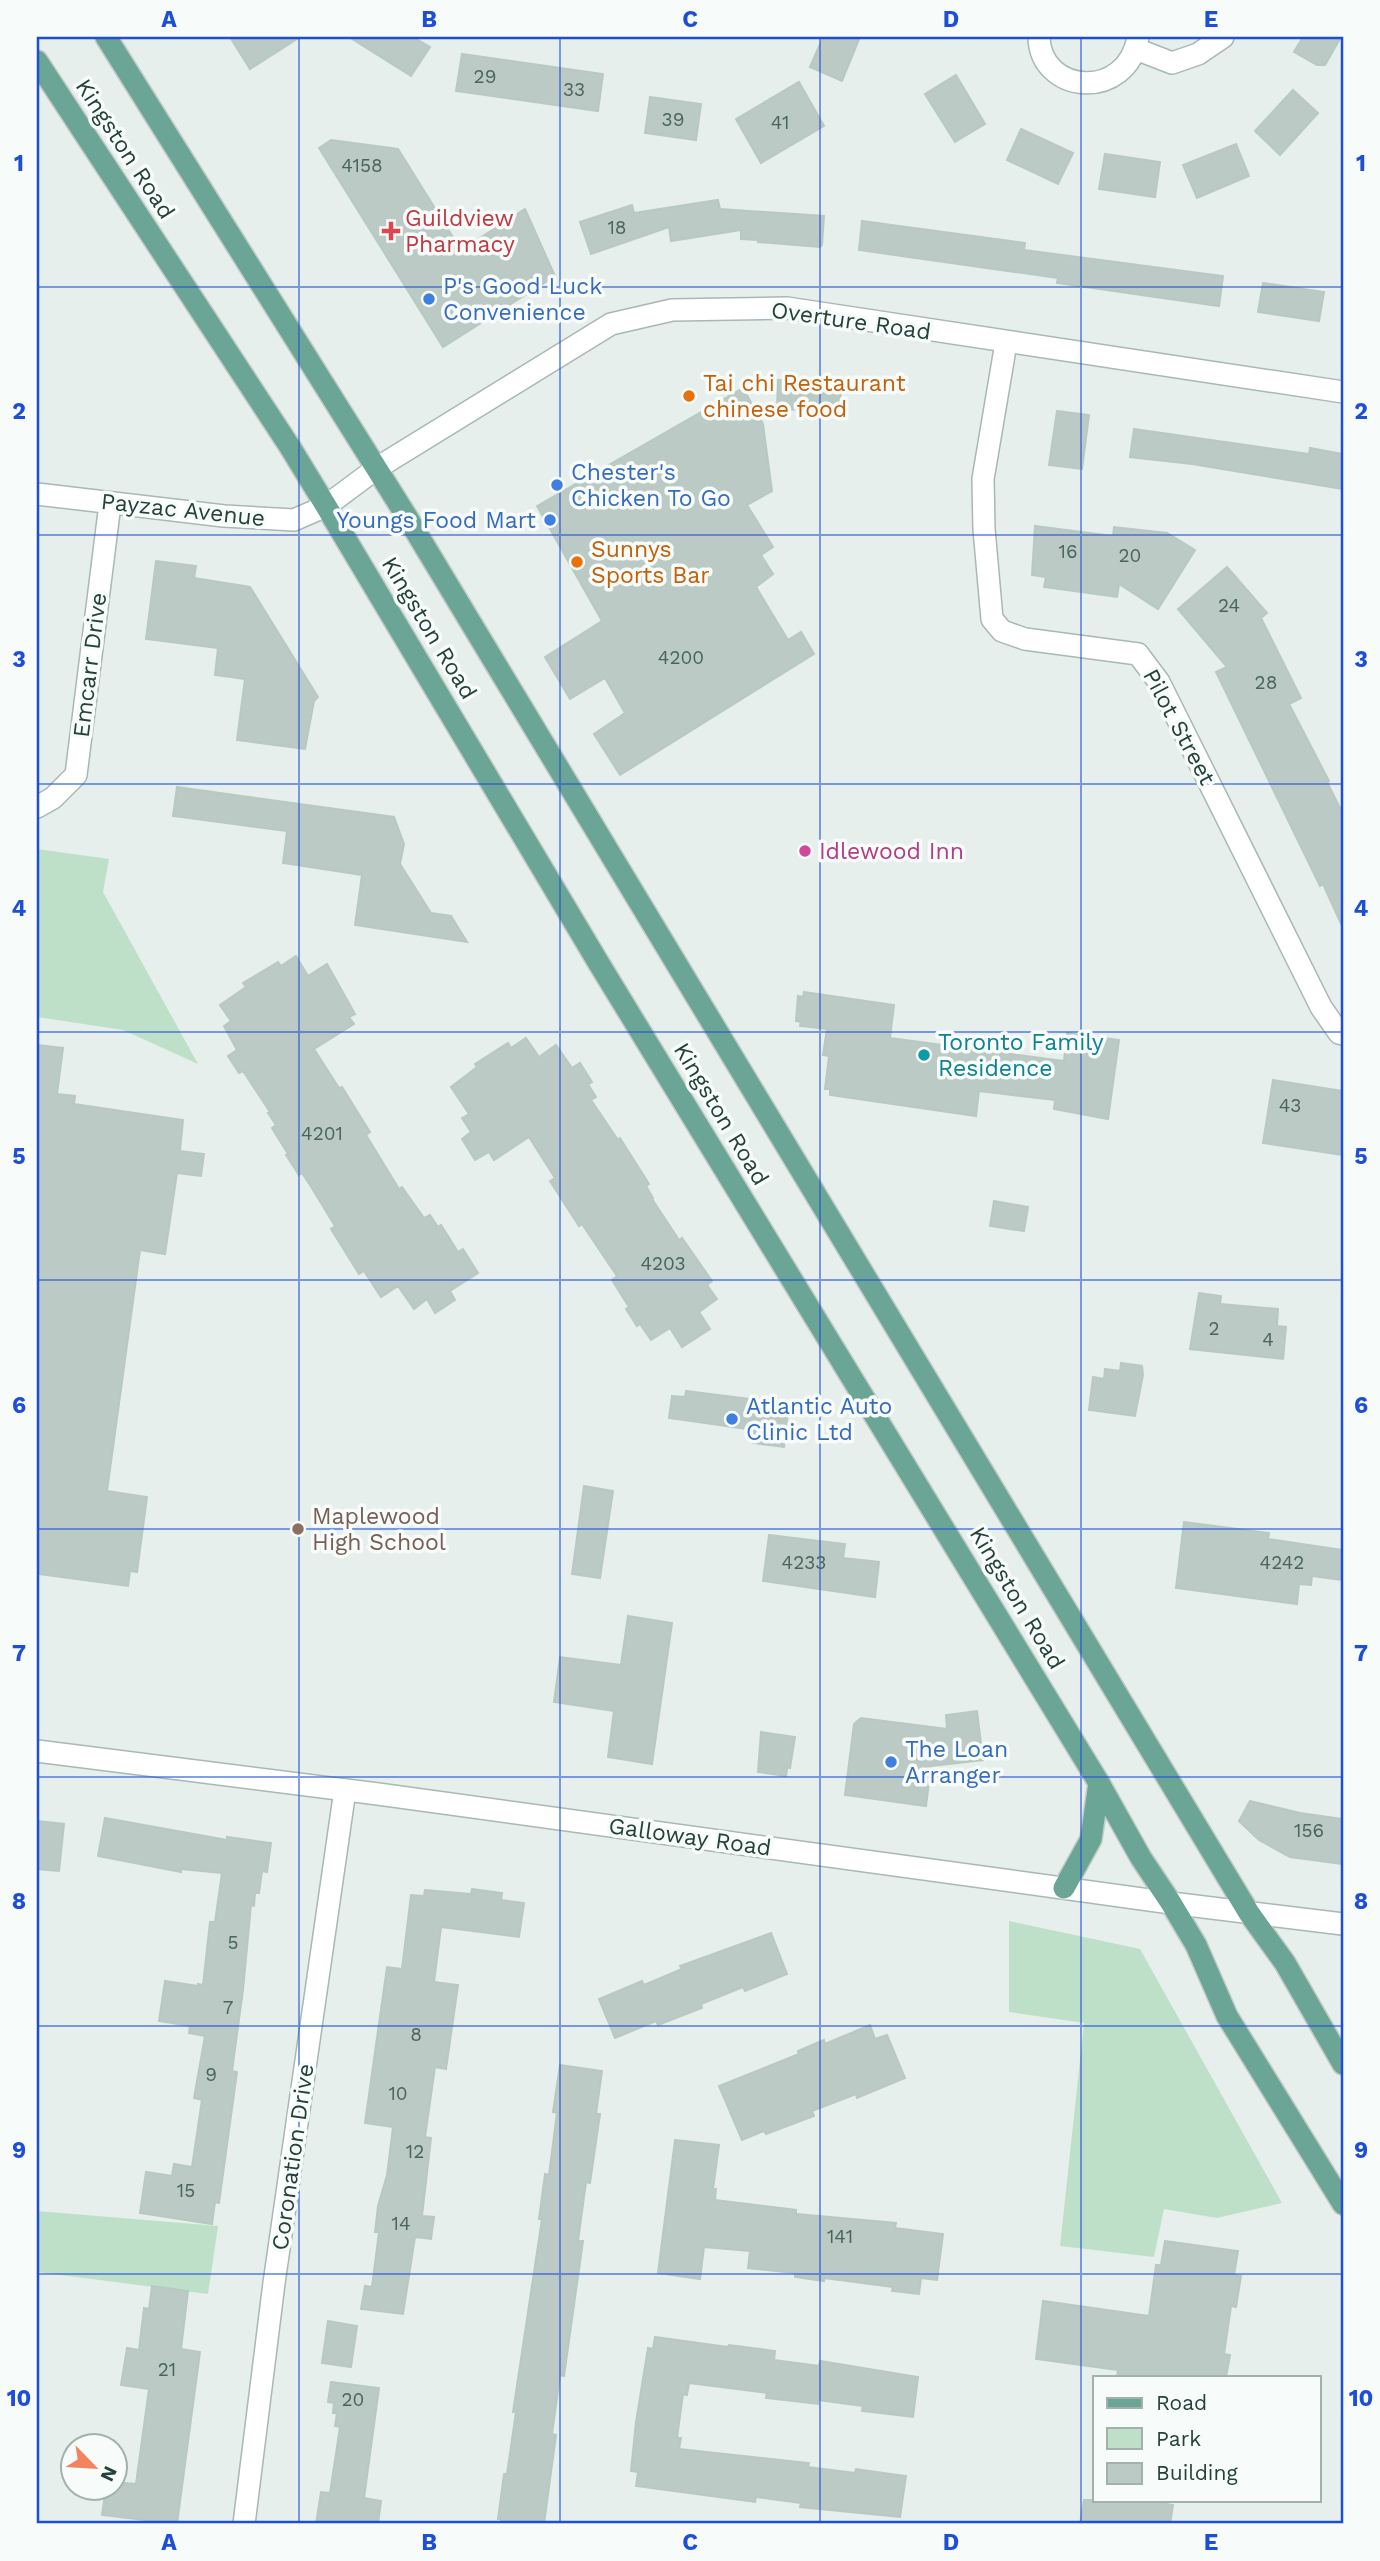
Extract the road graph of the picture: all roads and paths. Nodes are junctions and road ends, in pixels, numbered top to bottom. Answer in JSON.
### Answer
{"nodes":[{"id":1,"x":106,"y":37,"type":"edge"},
{"id":2,"x":1039,"y":37,"type":"edge"},
{"id":3,"x":1223,"y":37,"type":"edge"},
{"id":4,"x":1137,"y":43,"type":"edge"},
{"id":5,"x":37,"y":61,"type":"edge"},
{"id":6,"x":1006,"y":342,"type":"junction"},
{"id":7,"x":1343,"y":392,"type":"edge"},
{"id":8,"x":377,"y":468,"type":"junction"},
{"id":9,"x":37,"y":494,"type":"edge"},
{"id":10,"x":110,"y":504,"type":"junction"},
{"id":11,"x":326,"y":506,"type":"junction"},
{"id":12,"x":37,"y":807,"type":"edge"},
{"id":13,"x":1343,"y":1034,"type":"edge"},
{"id":14,"x":37,"y":1751,"type":"edge"},
{"id":15,"x":1099,"y":1783,"type":"junction"},
{"id":16,"x":345,"y":1790,"type":"junction"},
{"id":17,"x":1064,"y":1888,"type":"junction"},
{"id":18,"x":1171,"y":1903,"type":"junction"},
{"id":19,"x":1250,"y":1913,"type":"junction"},
{"id":20,"x":1343,"y":1924,"type":"edge"},
{"id":21,"x":1343,"y":2064,"type":"edge"},
{"id":22,"x":1343,"y":2204,"type":"edge"},
{"id":23,"x":244,"y":2524,"type":"edge"}],
"edges":[{"from":1,"to":8,"type":"main road","name":"Kingston Road"},
{"from":2,"to":4,"type":"street"},
{"from":3,"to":4,"type":"street"},
{"from":5,"to":11,"type":"main road","name":"Kingston Road"},
{"from":6,"to":7,"type":"street","name":"Overture Road"},
{"from":6,"to":8,"type":"street","name":"Overture Road"},
{"from":6,"to":13,"type":"street","name":"Pilot Street"},
{"from":8,"to":11,"type":"street","name":"Overture Road"},
{"from":8,"to":19,"type":"main road","name":"Kingston Road"},
{"from":9,"to":10,"type":"street","name":"Payzac Avenue"},
{"from":10,"to":11,"type":"street","name":"Payzac Avenue"},
{"from":10,"to":12,"type":"street","name":"Emcarr Drive"},
{"from":11,"to":15,"type":"main road","name":"Kingston Road"},
{"from":14,"to":16,"type":"street","name":"Galloway Road"},
{"from":15,"to":17,"type":"main road"},
{"from":15,"to":18,"type":"main road","name":"Kingston Road"},
{"from":16,"to":17,"type":"street","name":"Galloway Road"},
{"from":16,"to":23,"type":"street","name":"Coronation Drive"},
{"from":17,"to":18,"type":"street","name":"Galloway Road"},
{"from":18,"to":19,"type":"street","name":"Galloway Road"},
{"from":18,"to":22,"type":"main road","name":"Kingston Road"},
{"from":19,"to":20,"type":"street","name":"Galloway Road"},
{"from":19,"to":21,"type":"main road","name":"Kingston Road"}]}
